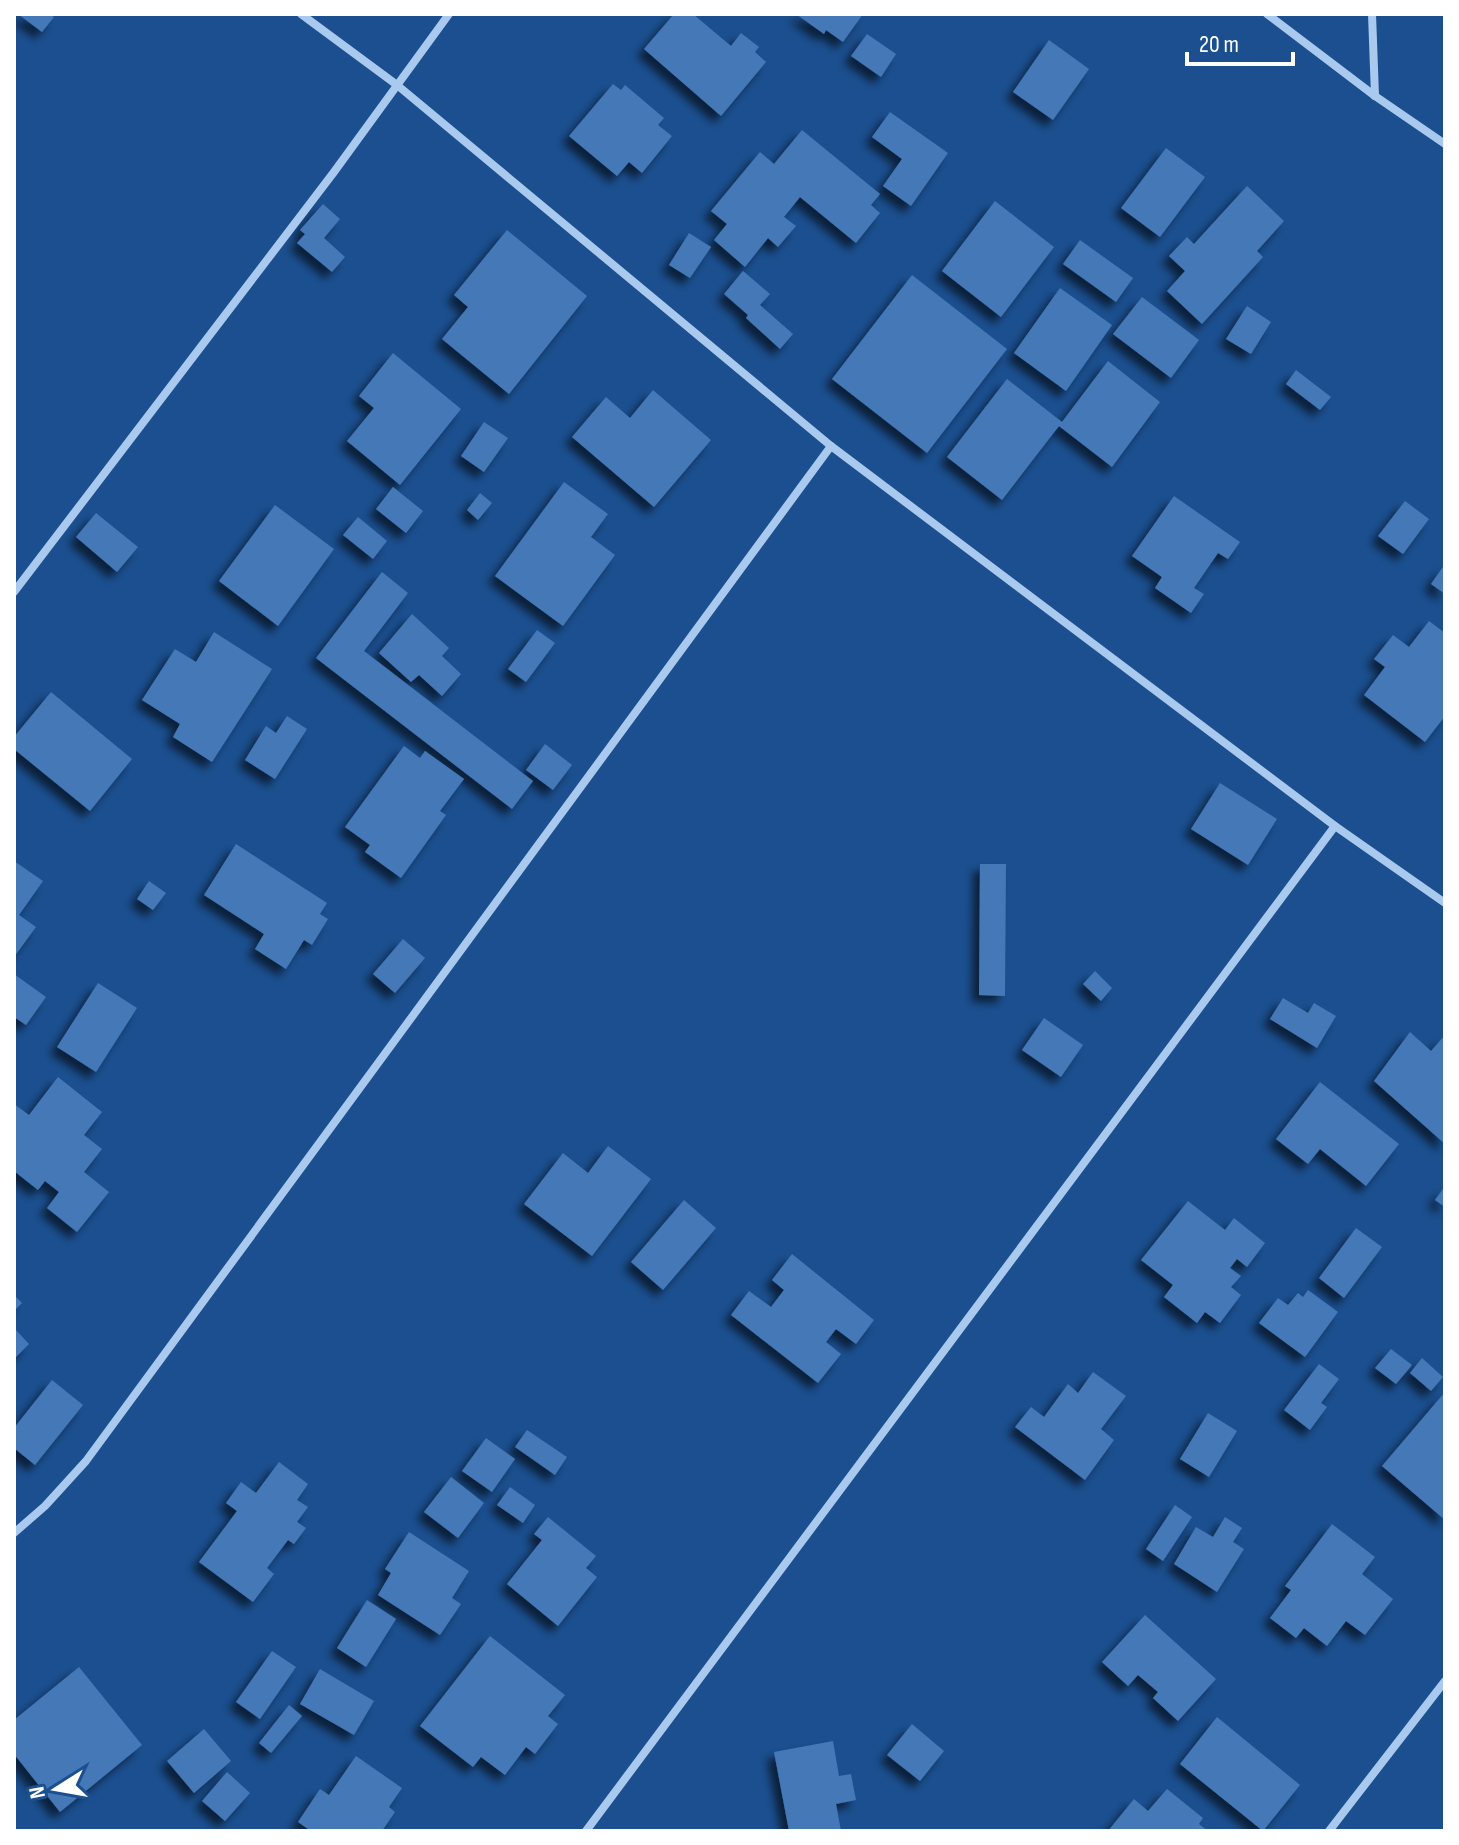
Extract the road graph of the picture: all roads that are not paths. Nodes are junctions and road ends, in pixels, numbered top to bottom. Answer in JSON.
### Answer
{"nodes":[{"id":1,"x":301,"y":14,"type":"edge"},
{"id":2,"x":449,"y":14,"type":"edge"},
{"id":3,"x":1372,"y":14,"type":"edge"},
{"id":4,"x":1271,"y":15,"type":"edge"},
{"id":5,"x":397,"y":85,"type":"junction"},
{"id":6,"x":1375,"y":96,"type":"junction"},
{"id":7,"x":1445,"y":144,"type":"edge"},
{"id":8,"x":831,"y":446,"type":"junction"},
{"id":9,"x":14,"y":592,"type":"edge"},
{"id":10,"x":1335,"y":826,"type":"junction"},
{"id":11,"x":1445,"y":903,"type":"edge"},
{"id":12,"x":14,"y":1533,"type":"edge"},
{"id":13,"x":1445,"y":1681,"type":"edge"},
{"id":14,"x":586,"y":1831,"type":"edge"},
{"id":15,"x":1329,"y":1831,"type":"edge"}],
"edges":[{"from":1,"to":5,"type":"street"},
{"from":2,"to":5,"type":"street"},
{"from":3,"to":6,"type":"street"},
{"from":4,"to":6,"type":"street"},
{"from":5,"to":8,"type":"street"},
{"from":5,"to":9,"type":"street"},
{"from":6,"to":7,"type":"street"},
{"from":8,"to":10,"type":"street"},
{"from":8,"to":12,"type":"street"},
{"from":10,"to":11,"type":"street"},
{"from":10,"to":14,"type":"street"},
{"from":13,"to":15,"type":"street"}]}
